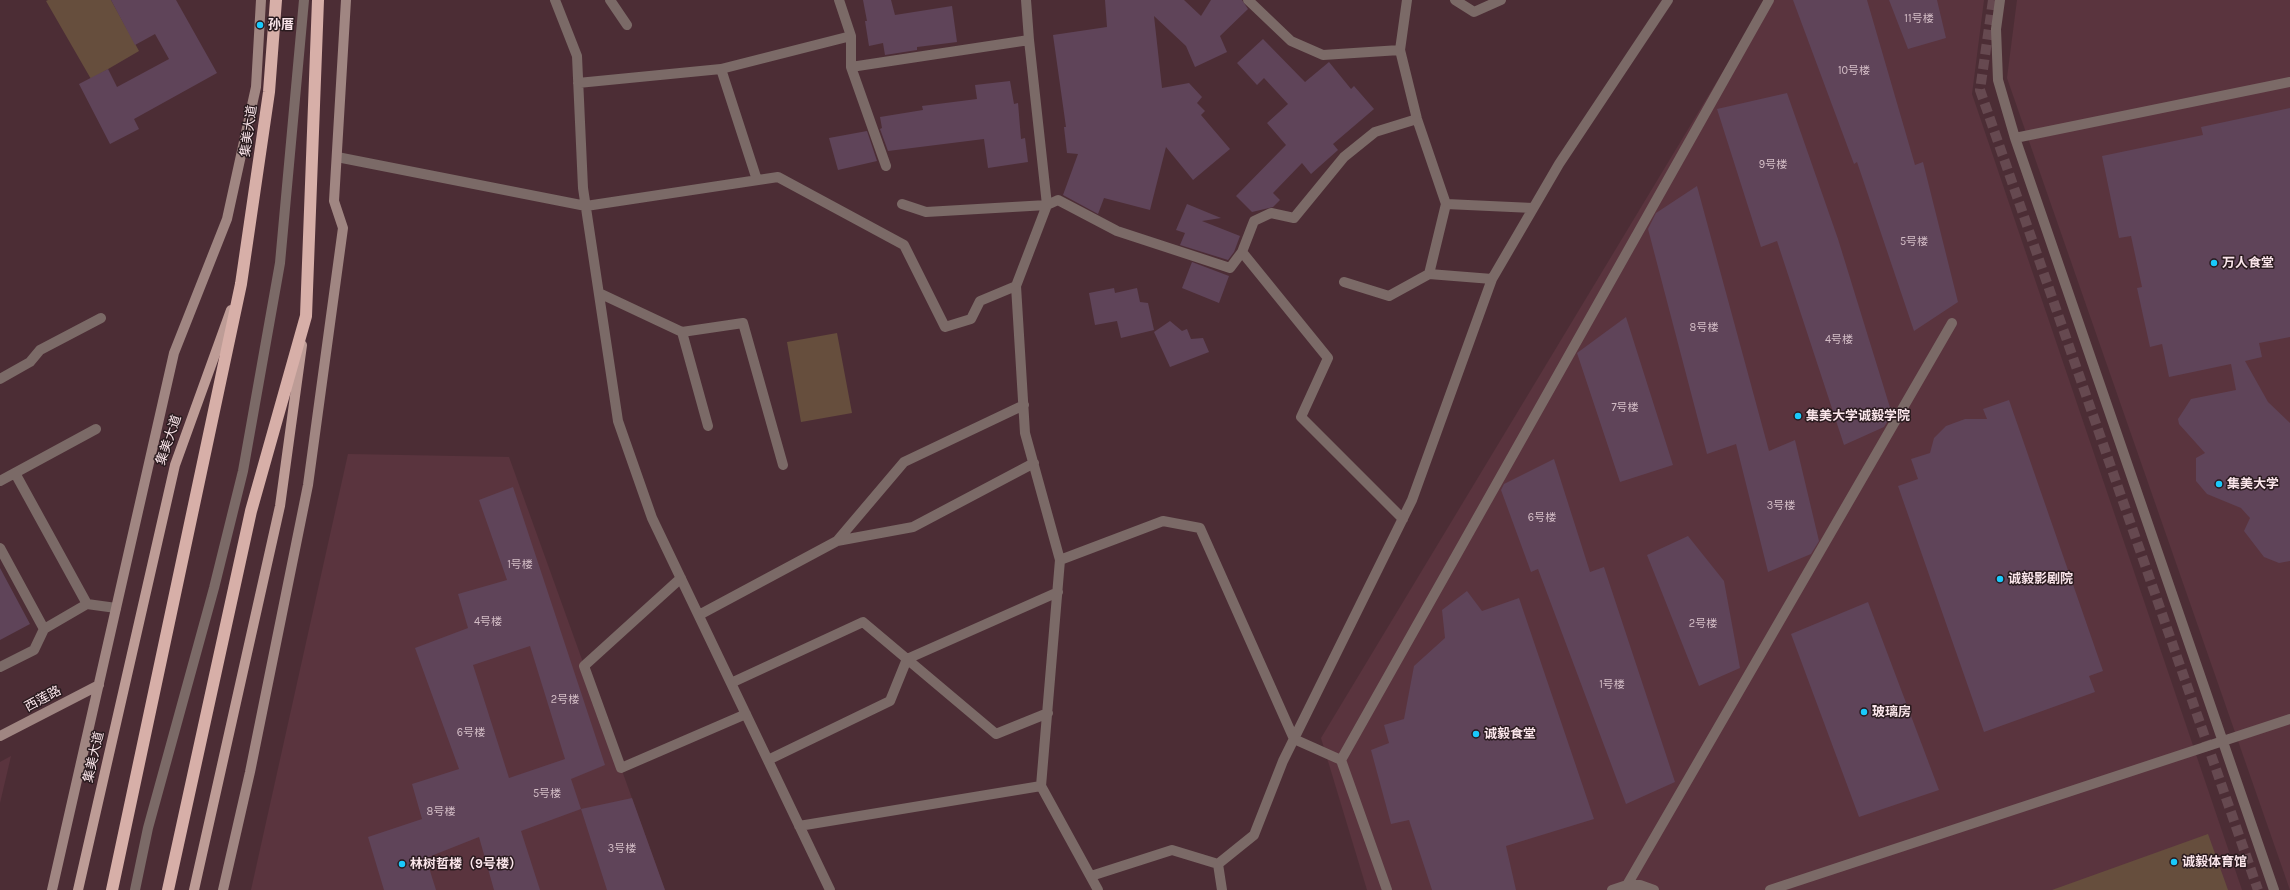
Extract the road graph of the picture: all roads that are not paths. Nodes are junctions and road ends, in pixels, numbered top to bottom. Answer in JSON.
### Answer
{"nodes":[{"id":1,"x":262,"y":0,"type":"edge"},
{"id":2,"x":276,"y":0,"type":"edge"},
{"id":3,"x":304,"y":0,"type":"edge"},
{"id":4,"x":318,"y":0,"type":"edge"},
{"id":5,"x":346,"y":0,"type":"edge"},
{"id":6,"x":555,"y":0,"type":"edge"},
{"id":7,"x":610,"y":0,"type":"edge"},
{"id":8,"x":839,"y":0,"type":"edge"},
{"id":9,"x":1026,"y":0,"type":"edge"},
{"id":10,"x":1248,"y":0,"type":"edge"},
{"id":11,"x":1407,"y":0,"type":"edge"},
{"id":12,"x":1455,"y":0,"type":"edge"},
{"id":13,"x":1501,"y":0,"type":"edge"},
{"id":14,"x":1668,"y":0,"type":"edge"},
{"id":15,"x":1769,"y":0,"type":"edge"},
{"id":16,"x":2000,"y":0,"type":"edge"},
{"id":17,"x":627,"y":25,"type":"dead end"},
{"id":18,"x":850,"y":36,"type":"junction"},
{"id":19,"x":1028,"y":40,"type":"junction"},
{"id":20,"x":1400,"y":50,"type":"junction"},
{"id":21,"x":851,"y":67,"type":"junction"},
{"id":22,"x":721,"y":69,"type":"junction"},
{"id":23,"x":2290,"y":82,"type":"edge"},
{"id":24,"x":578,"y":83,"type":"junction"},
{"id":25,"x":1417,"y":119,"type":"junction"},
{"id":26,"x":2015,"y":138,"type":"junction"},
{"id":27,"x":336,"y":157,"type":"junction"},
{"id":28,"x":886,"y":166,"type":"dead end"},
{"id":29,"x":757,"y":180,"type":"junction"},
{"id":30,"x":902,"y":204,"type":"dead end"},
{"id":31,"x":1446,"y":204,"type":"junction"},
{"id":32,"x":1047,"y":205,"type":"junction"},
{"id":33,"x":586,"y":206,"type":"junction"},
{"id":34,"x":1533,"y":208,"type":"junction"},
{"id":35,"x":1242,"y":252,"type":"junction"},
{"id":36,"x":1429,"y":274,"type":"junction"},
{"id":37,"x":1492,"y":279,"type":"junction"},
{"id":38,"x":1344,"y":282,"type":"dead end"},
{"id":39,"x":241,"y":284,"type":"junction"},
{"id":40,"x":1016,"y":286,"type":"junction"},
{"id":41,"x":599,"y":293,"type":"junction"},
{"id":42,"x":306,"y":316,"type":"junction"},
{"id":43,"x":101,"y":318,"type":"dead end"},
{"id":44,"x":1952,"y":323,"type":"dead end"},
{"id":45,"x":682,"y":332,"type":"junction"},
{"id":46,"x":0,"y":379,"type":"edge"},
{"id":47,"x":1024,"y":405,"type":"junction"},
{"id":48,"x":708,"y":426,"type":"dead end"},
{"id":49,"x":96,"y":429,"type":"dead end"},
{"id":50,"x":1034,"y":463,"type":"junction"},
{"id":51,"x":783,"y":465,"type":"dead end"},
{"id":52,"x":15,"y":473,"type":"junction"},
{"id":53,"x":0,"y":481,"type":"edge"},
{"id":54,"x":1403,"y":519,"type":"junction"},
{"id":55,"x":837,"y":542,"type":"junction"},
{"id":56,"x":0,"y":548,"type":"edge"},
{"id":57,"x":1060,"y":560,"type":"junction"},
{"id":58,"x":681,"y":578,"type":"junction"},
{"id":59,"x":1058,"y":592,"type":"junction"},
{"id":60,"x":87,"y":604,"type":"junction"},
{"id":61,"x":116,"y":608,"type":"junction"},
{"id":62,"x":699,"y":616,"type":"junction"},
{"id":63,"x":44,"y":629,"type":"junction"},
{"id":64,"x":907,"y":659,"type":"junction"},
{"id":65,"x":0,"y":667,"type":"edge"},
{"id":66,"x":731,"y":683,"type":"junction"},
{"id":67,"x":99,"y":685,"type":"junction"},
{"id":68,"x":1048,"y":713,"type":"junction"},
{"id":69,"x":746,"y":714,"type":"junction"},
{"id":70,"x":2290,"y":718,"type":"edge"},
{"id":71,"x":0,"y":736,"type":"edge"},
{"id":72,"x":1294,"y":739,"type":"junction"},
{"id":73,"x":2223,"y":742,"type":"junction"},
{"id":74,"x":768,"y":760,"type":"junction"},
{"id":75,"x":1341,"y":760,"type":"junction"},
{"id":76,"x":1042,"y":786,"type":"junction"},
{"id":77,"x":799,"y":826,"type":"junction"},
{"id":78,"x":1218,"y":864,"type":"junction"},
{"id":79,"x":1090,"y":876,"type":"junction"},
{"id":80,"x":1627,"y":885,"type":"junction"},
{"id":81,"x":828,"y":889,"type":"edge"},
{"id":82,"x":52,"y":890,"type":"edge"},
{"id":83,"x":78,"y":890,"type":"edge"},
{"id":84,"x":112,"y":890,"type":"edge"},
{"id":85,"x":135,"y":890,"type":"edge"},
{"id":86,"x":168,"y":890,"type":"edge"},
{"id":87,"x":194,"y":890,"type":"edge"},
{"id":88,"x":223,"y":890,"type":"edge"},
{"id":89,"x":1098,"y":890,"type":"edge"},
{"id":90,"x":1222,"y":890,"type":"edge"},
{"id":91,"x":1387,"y":890,"type":"edge"},
{"id":92,"x":1612,"y":890,"type":"edge"},
{"id":93,"x":1654,"y":890,"type":"edge"},
{"id":94,"x":1770,"y":890,"type":"edge"},
{"id":95,"x":2274,"y":890,"type":"edge"}],
"edges":[{"from":1,"to":61,"type":"main road"},
{"from":2,"to":39,"type":"highway","name":"集美大道"},
{"from":3,"to":85,"type":"street"},
{"from":4,"to":42,"type":"highway"},
{"from":5,"to":27,"type":"main road"},
{"from":6,"to":24,"type":"street"},
{"from":7,"to":17,"type":"street"},
{"from":8,"to":18,"type":"street"},
{"from":9,"to":19,"type":"street"},
{"from":10,"to":20,"type":"street"},
{"from":11,"to":20,"type":"street"},
{"from":12,"to":13,"type":"street"},
{"from":14,"to":34,"type":"street"},
{"from":15,"to":75,"type":"street"},
{"from":16,"to":26,"type":"street"},
{"from":18,"to":21,"type":"street"},
{"from":18,"to":22,"type":"street"},
{"from":19,"to":21,"type":"street"},
{"from":19,"to":32,"type":"street"},
{"from":20,"to":25,"type":"street"},
{"from":21,"to":28,"type":"street"},
{"from":22,"to":24,"type":"street"},
{"from":22,"to":29,"type":"street"},
{"from":23,"to":26,"type":"street"},
{"from":24,"to":33,"type":"street"},
{"from":25,"to":31,"type":"street"},
{"from":25,"to":35,"type":"street"},
{"from":26,"to":73,"type":"street"},
{"from":27,"to":33,"type":"street"},
{"from":27,"to":88,"type":"main road"},
{"from":29,"to":33,"type":"street"},
{"from":29,"to":40,"type":"street"},
{"from":30,"to":32,"type":"street"},
{"from":31,"to":34,"type":"street"},
{"from":31,"to":36,"type":"street"},
{"from":32,"to":35,"type":"street"},
{"from":32,"to":40,"type":"street"},
{"from":33,"to":41,"type":"street"},
{"from":34,"to":37,"type":"street"},
{"from":35,"to":54,"type":"street"},
{"from":36,"to":37,"type":"street"},
{"from":36,"to":38,"type":"street"},
{"from":37,"to":54,"type":"street"},
{"from":39,"to":83,"type":"main road","name":"集美大道"},
{"from":39,"to":84,"type":"highway"},
{"from":40,"to":47,"type":"street"},
{"from":41,"to":45,"type":"street"},
{"from":41,"to":58,"type":"street"},
{"from":42,"to":86,"type":"highway"},
{"from":42,"to":87,"type":"main road"},
{"from":43,"to":46,"type":"street"},
{"from":44,"to":80,"type":"street"},
{"from":45,"to":48,"type":"street"},
{"from":45,"to":51,"type":"street"},
{"from":47,"to":50,"type":"street"},
{"from":47,"to":55,"type":"street"},
{"from":49,"to":52,"type":"street"},
{"from":50,"to":55,"type":"street"},
{"from":50,"to":57,"type":"street"},
{"from":52,"to":53,"type":"street"},
{"from":52,"to":60,"type":"street"},
{"from":54,"to":72,"type":"street"},
{"from":55,"to":62,"type":"street"},
{"from":56,"to":63,"type":"street"},
{"from":57,"to":59,"type":"street"},
{"from":57,"to":72,"type":"street"},
{"from":58,"to":62,"type":"street"},
{"from":58,"to":69,"type":"street"},
{"from":59,"to":64,"type":"street"},
{"from":59,"to":68,"type":"street"},
{"from":60,"to":61,"type":"street"},
{"from":60,"to":63,"type":"street"},
{"from":61,"to":67,"type":"main road"},
{"from":62,"to":66,"type":"street"},
{"from":63,"to":65,"type":"street"},
{"from":64,"to":66,"type":"street"},
{"from":64,"to":68,"type":"street"},
{"from":64,"to":74,"type":"street"},
{"from":66,"to":69,"type":"street"},
{"from":67,"to":71,"type":"main road","name":"西莲路"},
{"from":67,"to":82,"type":"main road"},
{"from":68,"to":76,"type":"street"},
{"from":69,"to":74,"type":"street"},
{"from":70,"to":73,"type":"street"},
{"from":72,"to":75,"type":"street"},
{"from":72,"to":78,"type":"street"},
{"from":73,"to":94,"type":"street"},
{"from":73,"to":95,"type":"street"},
{"from":74,"to":77,"type":"street"},
{"from":75,"to":91,"type":"street"},
{"from":76,"to":77,"type":"street"},
{"from":76,"to":79,"type":"street"},
{"from":77,"to":81,"type":"street"},
{"from":78,"to":79,"type":"street"},
{"from":78,"to":90,"type":"street"},
{"from":79,"to":89,"type":"street"},
{"from":80,"to":92,"type":"street"},
{"from":80,"to":93,"type":"street"}]}
